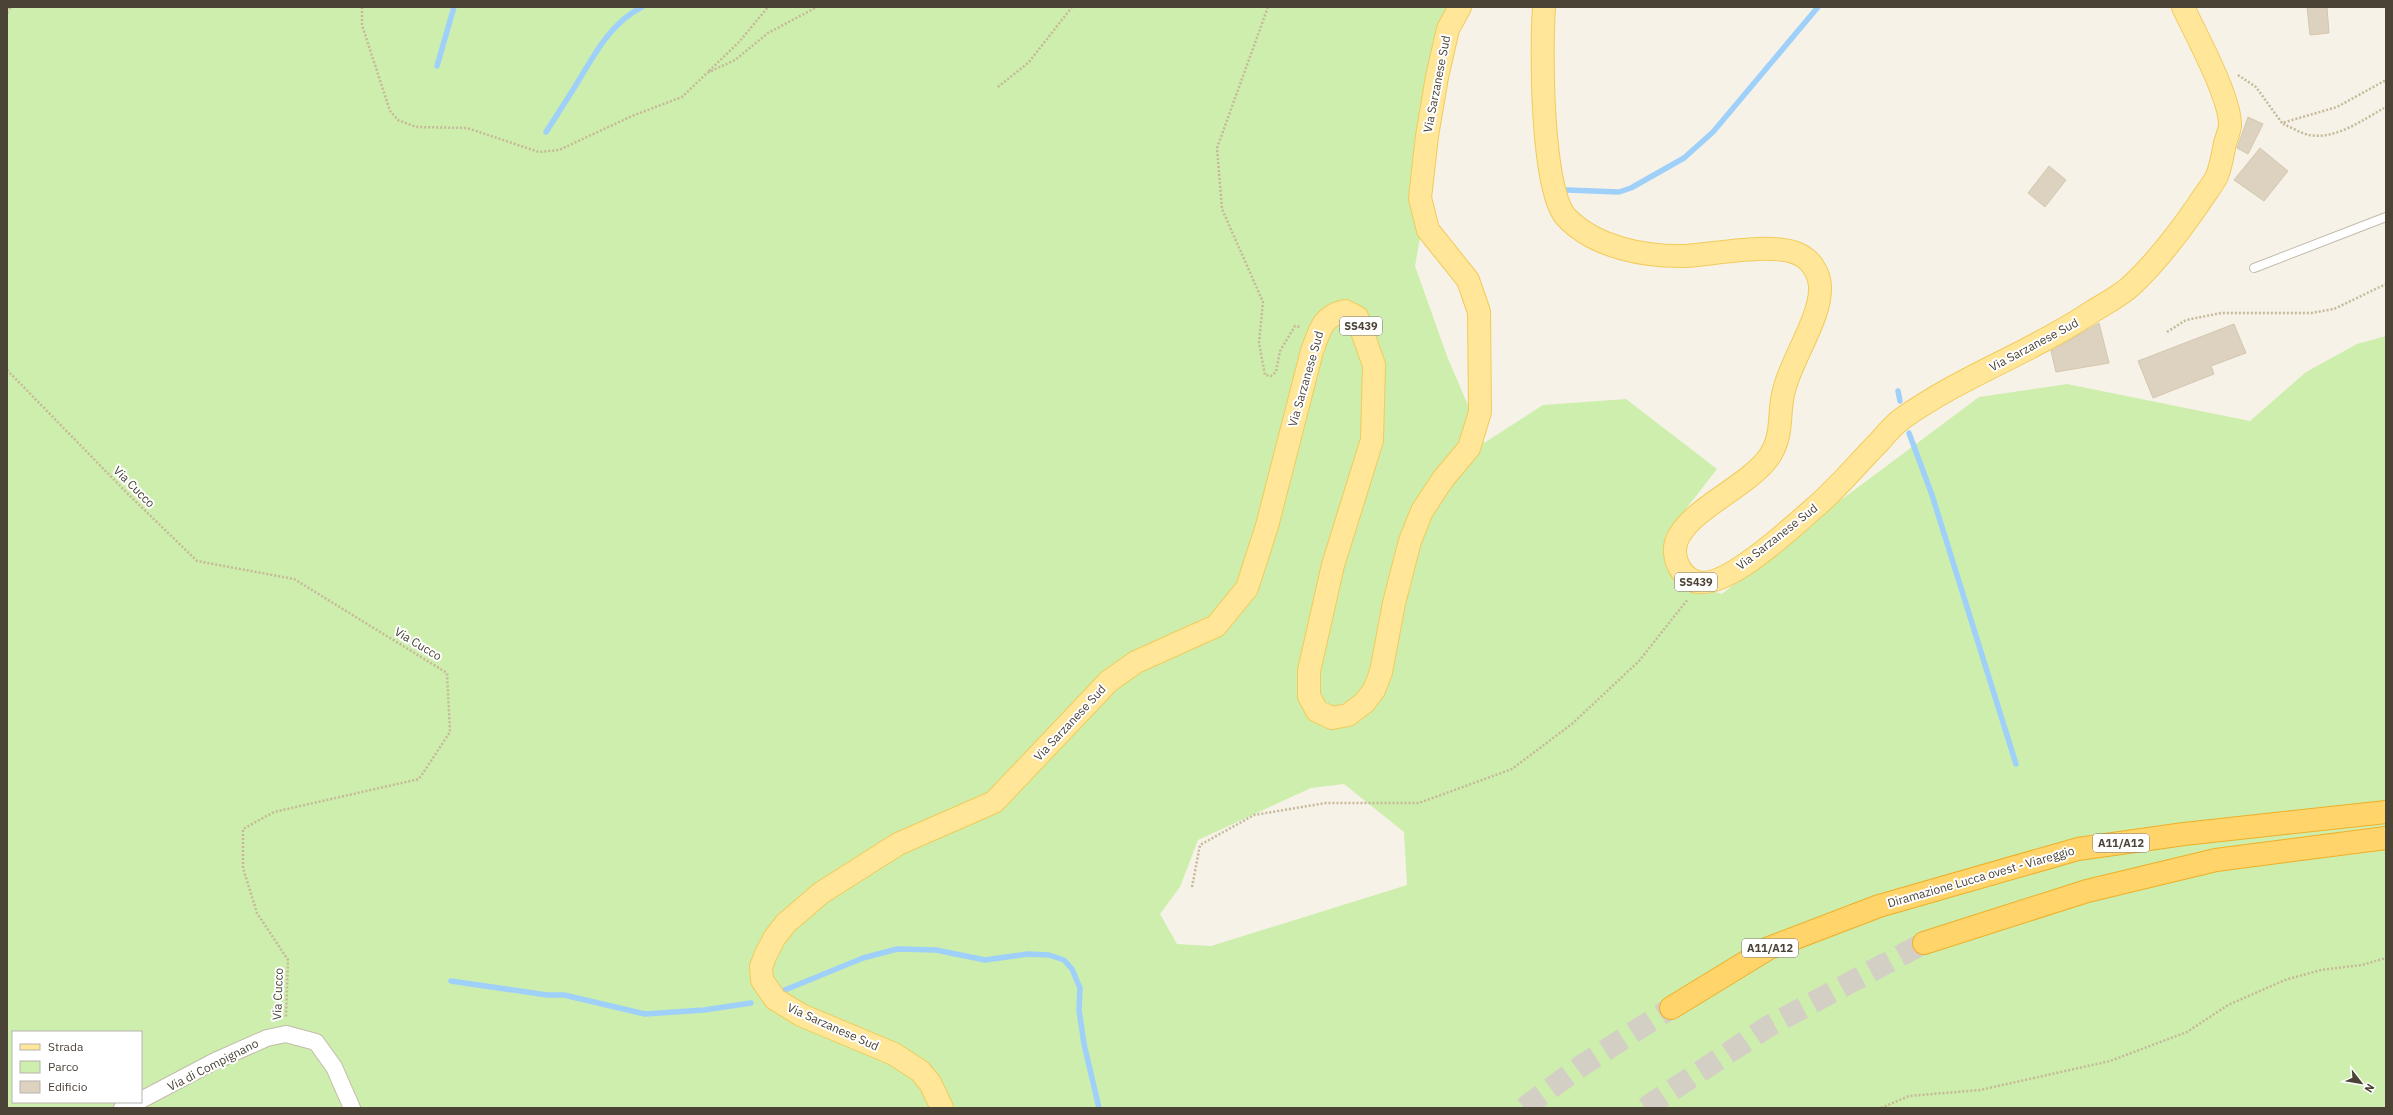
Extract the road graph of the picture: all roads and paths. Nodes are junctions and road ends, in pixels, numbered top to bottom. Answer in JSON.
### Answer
{"nodes":[{"id":1,"x":11,"y":7,"type":"edge"},
{"id":2,"x":362,"y":7,"type":"edge"},
{"id":3,"x":768,"y":7,"type":"edge"},
{"id":4,"x":818,"y":7,"type":"edge"},
{"id":5,"x":1072,"y":7,"type":"edge"},
{"id":6,"x":1268,"y":7,"type":"edge"},
{"id":7,"x":1460,"y":7,"type":"edge"},
{"id":8,"x":1544,"y":7,"type":"edge"},
{"id":9,"x":2183,"y":7,"type":"edge"},
{"id":10,"x":7,"y":14,"type":"edge"},
{"id":11,"x":2211,"y":68,"type":"junction"},
{"id":12,"x":707,"y":73,"type":"junction"},
{"id":13,"x":2386,"y":80,"type":"edge"},
{"id":14,"x":998,"y":86,"type":"dead end"},
{"id":15,"x":2384,"y":108,"type":"dead end"},
{"id":16,"x":2282,"y":123,"type":"junction"},
{"id":17,"x":2386,"y":217,"type":"edge"},
{"id":18,"x":2254,"y":268,"type":"dead end"},
{"id":19,"x":2386,"y":284,"type":"edge"},
{"id":20,"x":2167,"y":332,"type":"dead end"},
{"id":21,"x":1316,"y":340,"type":"junction"},
{"id":22,"x":7,"y":370,"type":"edge"},
{"id":23,"x":1701,"y":584,"type":"junction"},
{"id":24,"x":2378,"y":812,"type":"edge"},
{"id":25,"x":2386,"y":838,"type":"edge"},
{"id":26,"x":1192,"y":887,"type":"dead end"},
{"id":27,"x":1924,"y":944,"type":"tunnel mouth"},
{"id":28,"x":2386,"y":958,"type":"edge"},
{"id":29,"x":1671,"y":1008,"type":"tunnel mouth"},
{"id":30,"x":286,"y":1034,"type":"junction"},
{"id":31,"x":142,"y":1099,"type":"edge"},
{"id":32,"x":133,"y":1103,"type":"edge"},
{"id":33,"x":122,"y":1108,"type":"edge"},
{"id":34,"x":352,"y":1108,"type":"edge"},
{"id":35,"x":942,"y":1108,"type":"edge"},
{"id":36,"x":1881,"y":1108,"type":"edge"}],
"edges":[{"from":1,"to":10,"type":"path"},
{"from":2,"to":12,"type":"path"},
{"from":3,"to":12,"type":"path"},
{"from":4,"to":12,"type":"path"},
{"from":5,"to":14,"type":"path"},
{"from":6,"to":21,"type":"path"},
{"from":7,"to":21,"type":"main road","name":"Via Sarzanese Sud","number":"SS439"},
{"from":8,"to":23,"type":"main road","number":"SS439"},
{"from":9,"to":11,"type":"main road","name":"Via Sarzanese Sud","number":"SS439"},
{"from":11,"to":16,"type":"path"},
{"from":11,"to":23,"type":"main road","name":"Via Sarzanese Sud","number":"SS439"},
{"from":13,"to":16,"type":"path"},
{"from":15,"to":16,"type":"path"},
{"from":17,"to":18,"type":"lane"},
{"from":19,"to":20,"type":"path"},
{"from":21,"to":35,"type":"main road","name":"Via Sarzanese Sud","number":"SS439"},
{"from":22,"to":30,"type":"path","name":"Via Cucco"},
{"from":23,"to":26,"type":"path"},
{"from":24,"to":29,"type":"highway","name":"Diramazione Lucca ovest - Viareggio","number":"A11/A12"},
{"from":25,"to":27,"type":"highway"},
{"from":28,"to":36,"type":"path"},
{"from":30,"to":31,"type":"street","name":"Via di Compignano"},
{"from":30,"to":34,"type":"street"},
{"from":32,"to":33,"type":"street"}]}
